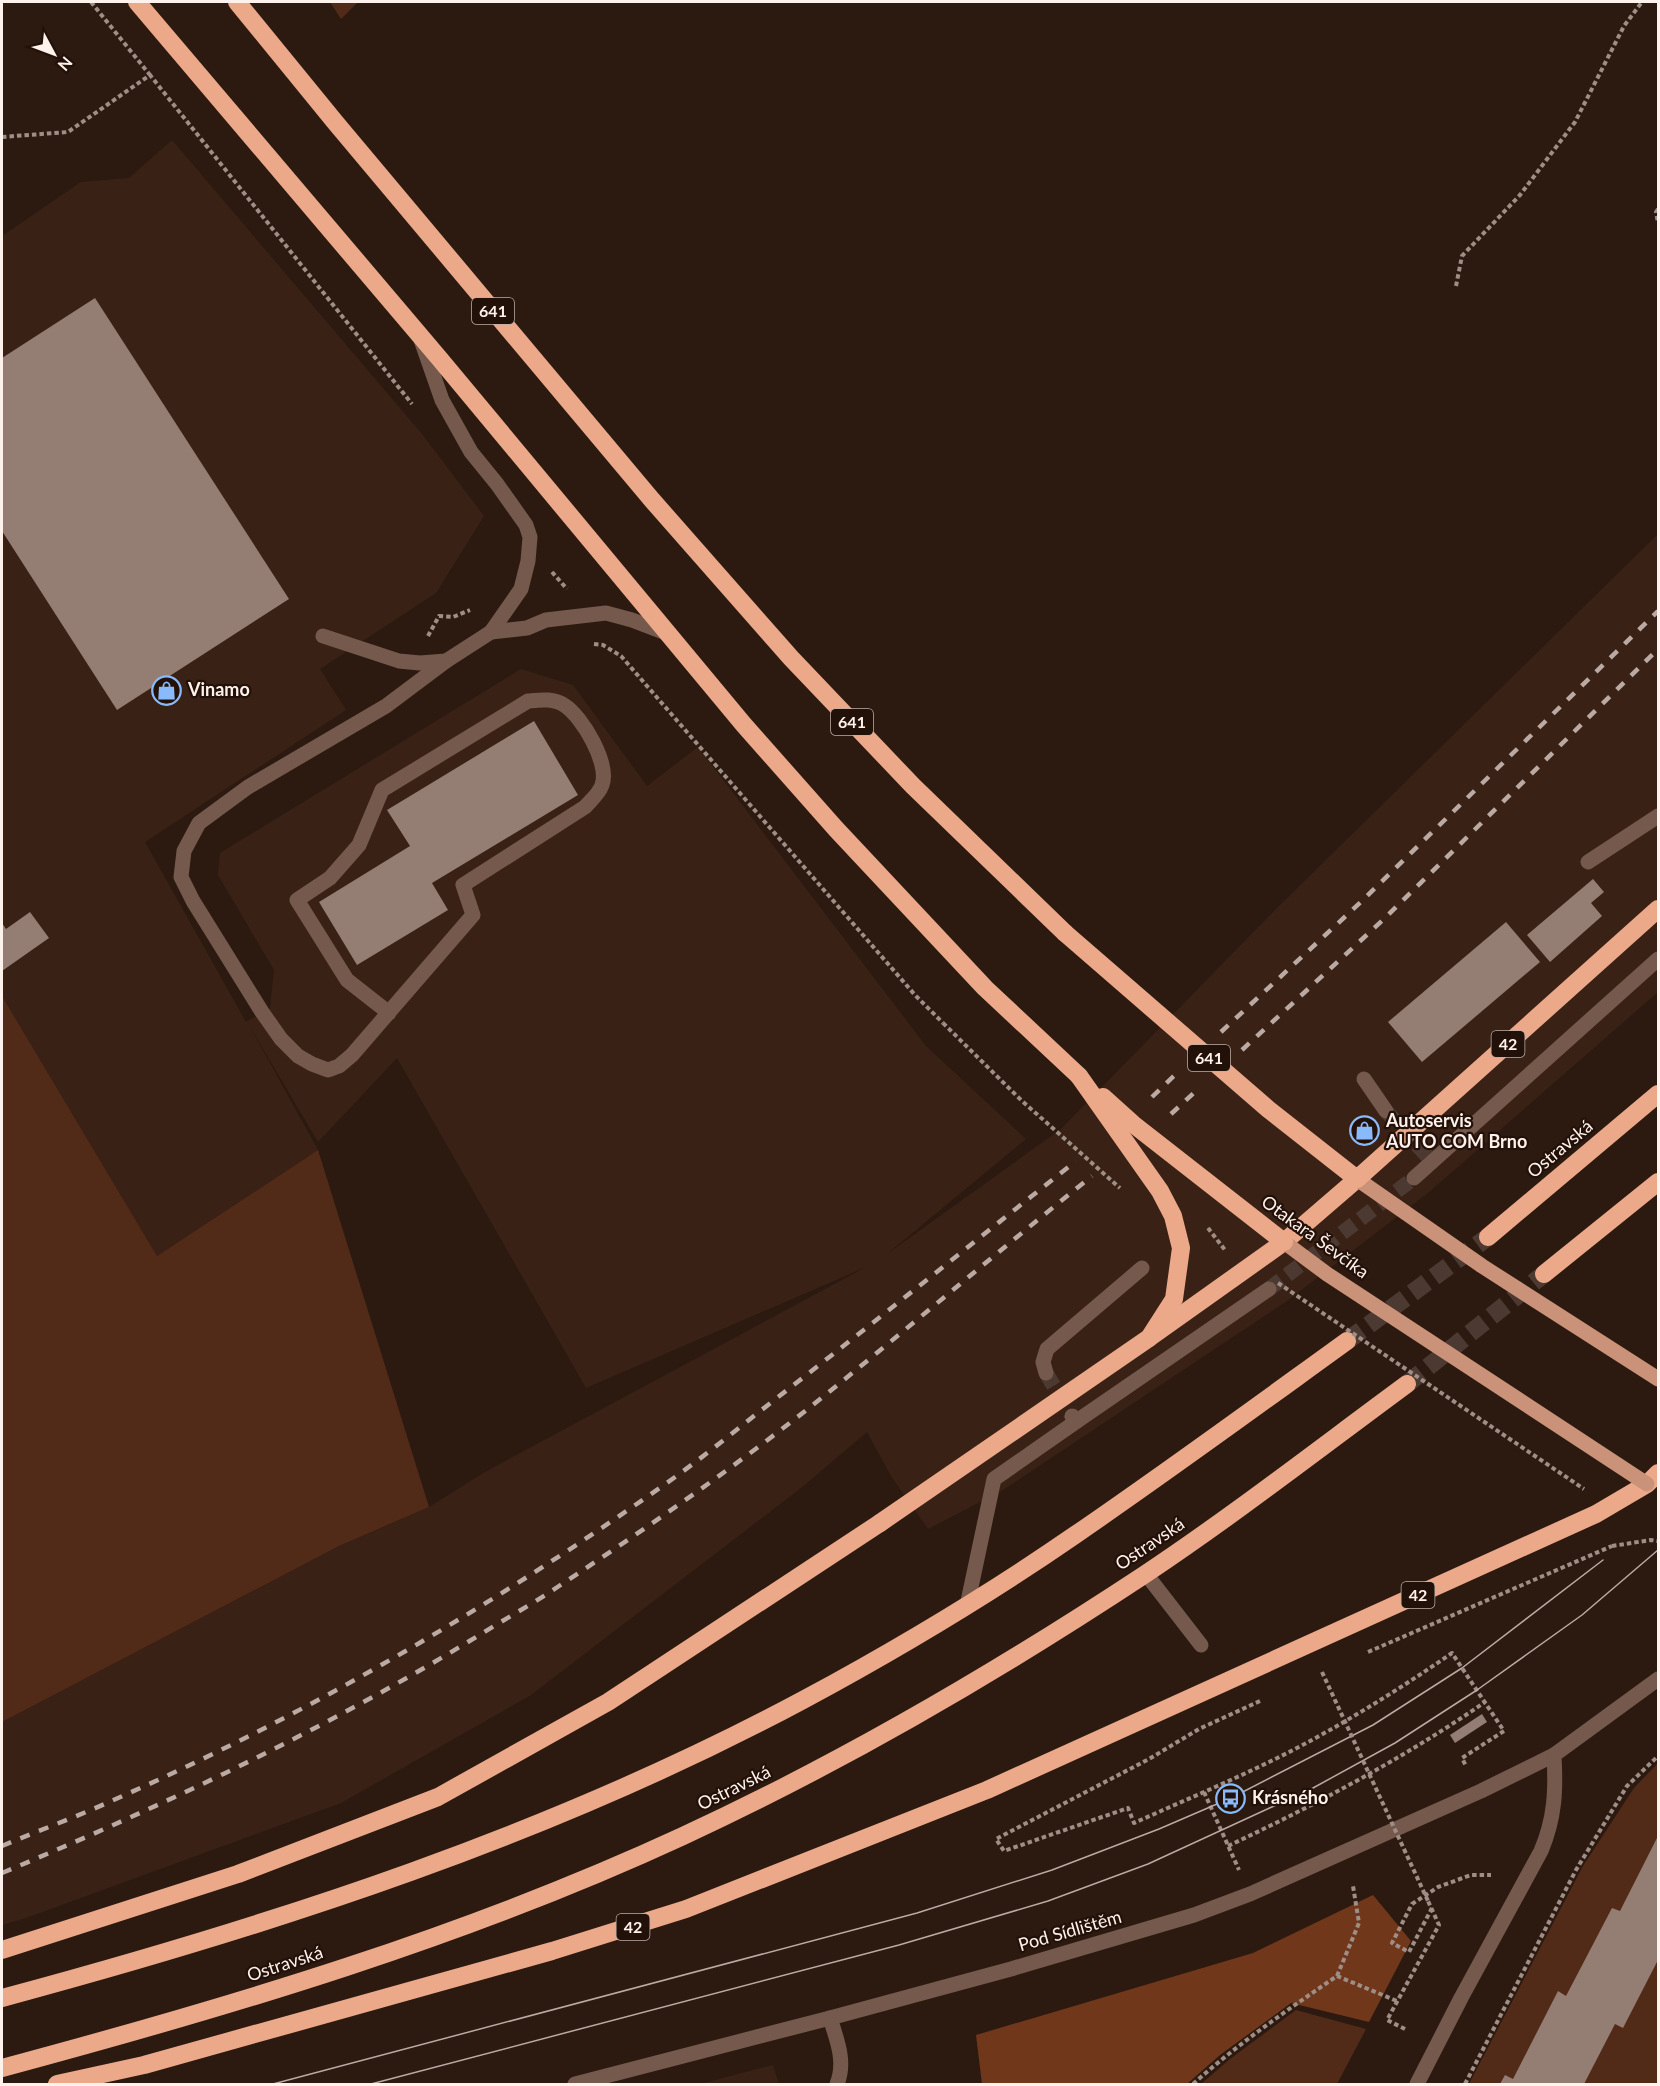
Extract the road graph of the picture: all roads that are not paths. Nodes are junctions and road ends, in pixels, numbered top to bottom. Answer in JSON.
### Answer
{"nodes":[{"id":1,"x":137,"y":2,"type":"edge"},
{"id":2,"x":237,"y":2,"type":"edge"},
{"id":3,"x":420,"y":336,"type":"junction"},
{"id":4,"x":491,"y":632,"type":"junction"},
{"id":5,"x":666,"y":633,"type":"junction"},
{"id":6,"x":322,"y":636,"type":"dead end"},
{"id":7,"x":446,"y":661,"type":"junction"},
{"id":8,"x":1659,"y":816,"type":"edge"},
{"id":9,"x":1588,"y":862,"type":"dead end"},
{"id":10,"x":1659,"y":909,"type":"edge"},
{"id":11,"x":1659,"y":959,"type":"edge"},
{"id":12,"x":389,"y":1012,"type":"junction"},
{"id":13,"x":1079,"y":1076,"type":"junction"},
{"id":14,"x":1364,"y":1079,"type":"dead end"},
{"id":15,"x":1659,"y":1094,"type":"edge"},
{"id":16,"x":1386,"y":1111,"type":"tunnel mouth"},
{"id":17,"x":1414,"y":1178,"type":"tunnel mouth"},
{"id":18,"x":1358,"y":1179,"type":"junction"},
{"id":19,"x":1659,"y":1182,"type":"edge"},
{"id":20,"x":1488,"y":1237,"type":"tunnel mouth"},
{"id":21,"x":1284,"y":1242,"type":"junction"},
{"id":22,"x":1142,"y":1268,"type":"dead end"},
{"id":23,"x":1544,"y":1274,"type":"tunnel mouth"},
{"id":24,"x":1274,"y":1286,"type":"tunnel mouth"},
{"id":25,"x":1149,"y":1338,"type":"junction"},
{"id":26,"x":1347,"y":1341,"type":"tunnel mouth"},
{"id":27,"x":1046,"y":1373,"type":"tunnel mouth"},
{"id":28,"x":1659,"y":1379,"type":"edge"},
{"id":29,"x":1407,"y":1384,"type":"tunnel mouth"},
{"id":30,"x":1653,"y":1478,"type":"edge"},
{"id":31,"x":1146,"y":1574,"type":"junction"},
{"id":32,"x":967,"y":1606,"type":"junction"},
{"id":33,"x":1201,"y":1645,"type":"dead end"},
{"id":34,"x":1659,"y":1679,"type":"edge"},
{"id":35,"x":1554,"y":1755,"type":"junction"},
{"id":36,"x":2,"y":1950,"type":"edge"},
{"id":37,"x":2,"y":1998,"type":"edge"},
{"id":38,"x":830,"y":2018,"type":"junction"},
{"id":39,"x":2,"y":2068,"type":"edge"},
{"id":40,"x":57,"y":2085,"type":"edge"},
{"id":41,"x":575,"y":2085,"type":"edge"},
{"id":42,"x":837,"y":2085,"type":"edge"},
{"id":43,"x":1417,"y":2085,"type":"edge"}],
"edges":[{"from":1,"to":3,"type":"highway","name":"Otakara Ševčíka"},
{"from":2,"to":18,"type":"highway","number":"641","bridge":true},
{"from":3,"to":4,"type":"street"},
{"from":3,"to":5,"type":"highway","name":"Otakara Ševčíka"},
{"from":4,"to":5,"type":"street"},
{"from":4,"to":7,"type":"street"},
{"from":5,"to":13,"type":"highway","name":"Otakara Ševčíka"},
{"from":6,"to":7,"type":"street"},
{"from":7,"to":12,"type":"street"},
{"from":8,"to":9,"type":"street"},
{"from":10,"to":18,"type":"highway","number":"42","bridge":true},
{"from":11,"to":17,"type":"street"},
{"from":12,"to":12,"type":"street"},
{"from":13,"to":21,"type":"highway","name":"Otakara Ševčíka","bridge":true},
{"from":13,"to":25,"type":"highway","bridge":true},
{"from":14,"to":16,"type":"street"},
{"from":15,"to":20,"type":"highway","name":"Ostravská"},
{"from":18,"to":21,"type":"highway","number":"42"},
{"from":18,"to":28,"type":"main road","bridge":true},
{"from":19,"to":23,"type":"highway"},
{"from":21,"to":25,"type":"highway","number":"42","bridge":true},
{"from":21,"to":30,"type":"main road","name":"Otakara Ševčíka","number":"42","bridge":true},
{"from":22,"to":27,"type":"street"},
{"from":24,"to":32,"type":"street"},
{"from":25,"to":36,"type":"highway","number":"42","bridge":true},
{"from":26,"to":32,"type":"highway"},
{"from":29,"to":31,"type":"highway","name":"Ostravská"},
{"from":30,"to":40,"type":"highway","number":"42"},
{"from":31,"to":33,"type":"street"},
{"from":31,"to":39,"type":"highway","name":"Ostravská"},
{"from":32,"to":37,"type":"highway"},
{"from":34,"to":35,"type":"street"},
{"from":35,"to":38,"type":"street","name":"Pod Sídlištěm"},
{"from":35,"to":43,"type":"street"},
{"from":38,"to":41,"type":"street","name":"Pod Sídlištěm"},
{"from":38,"to":42,"type":"street"}]}
